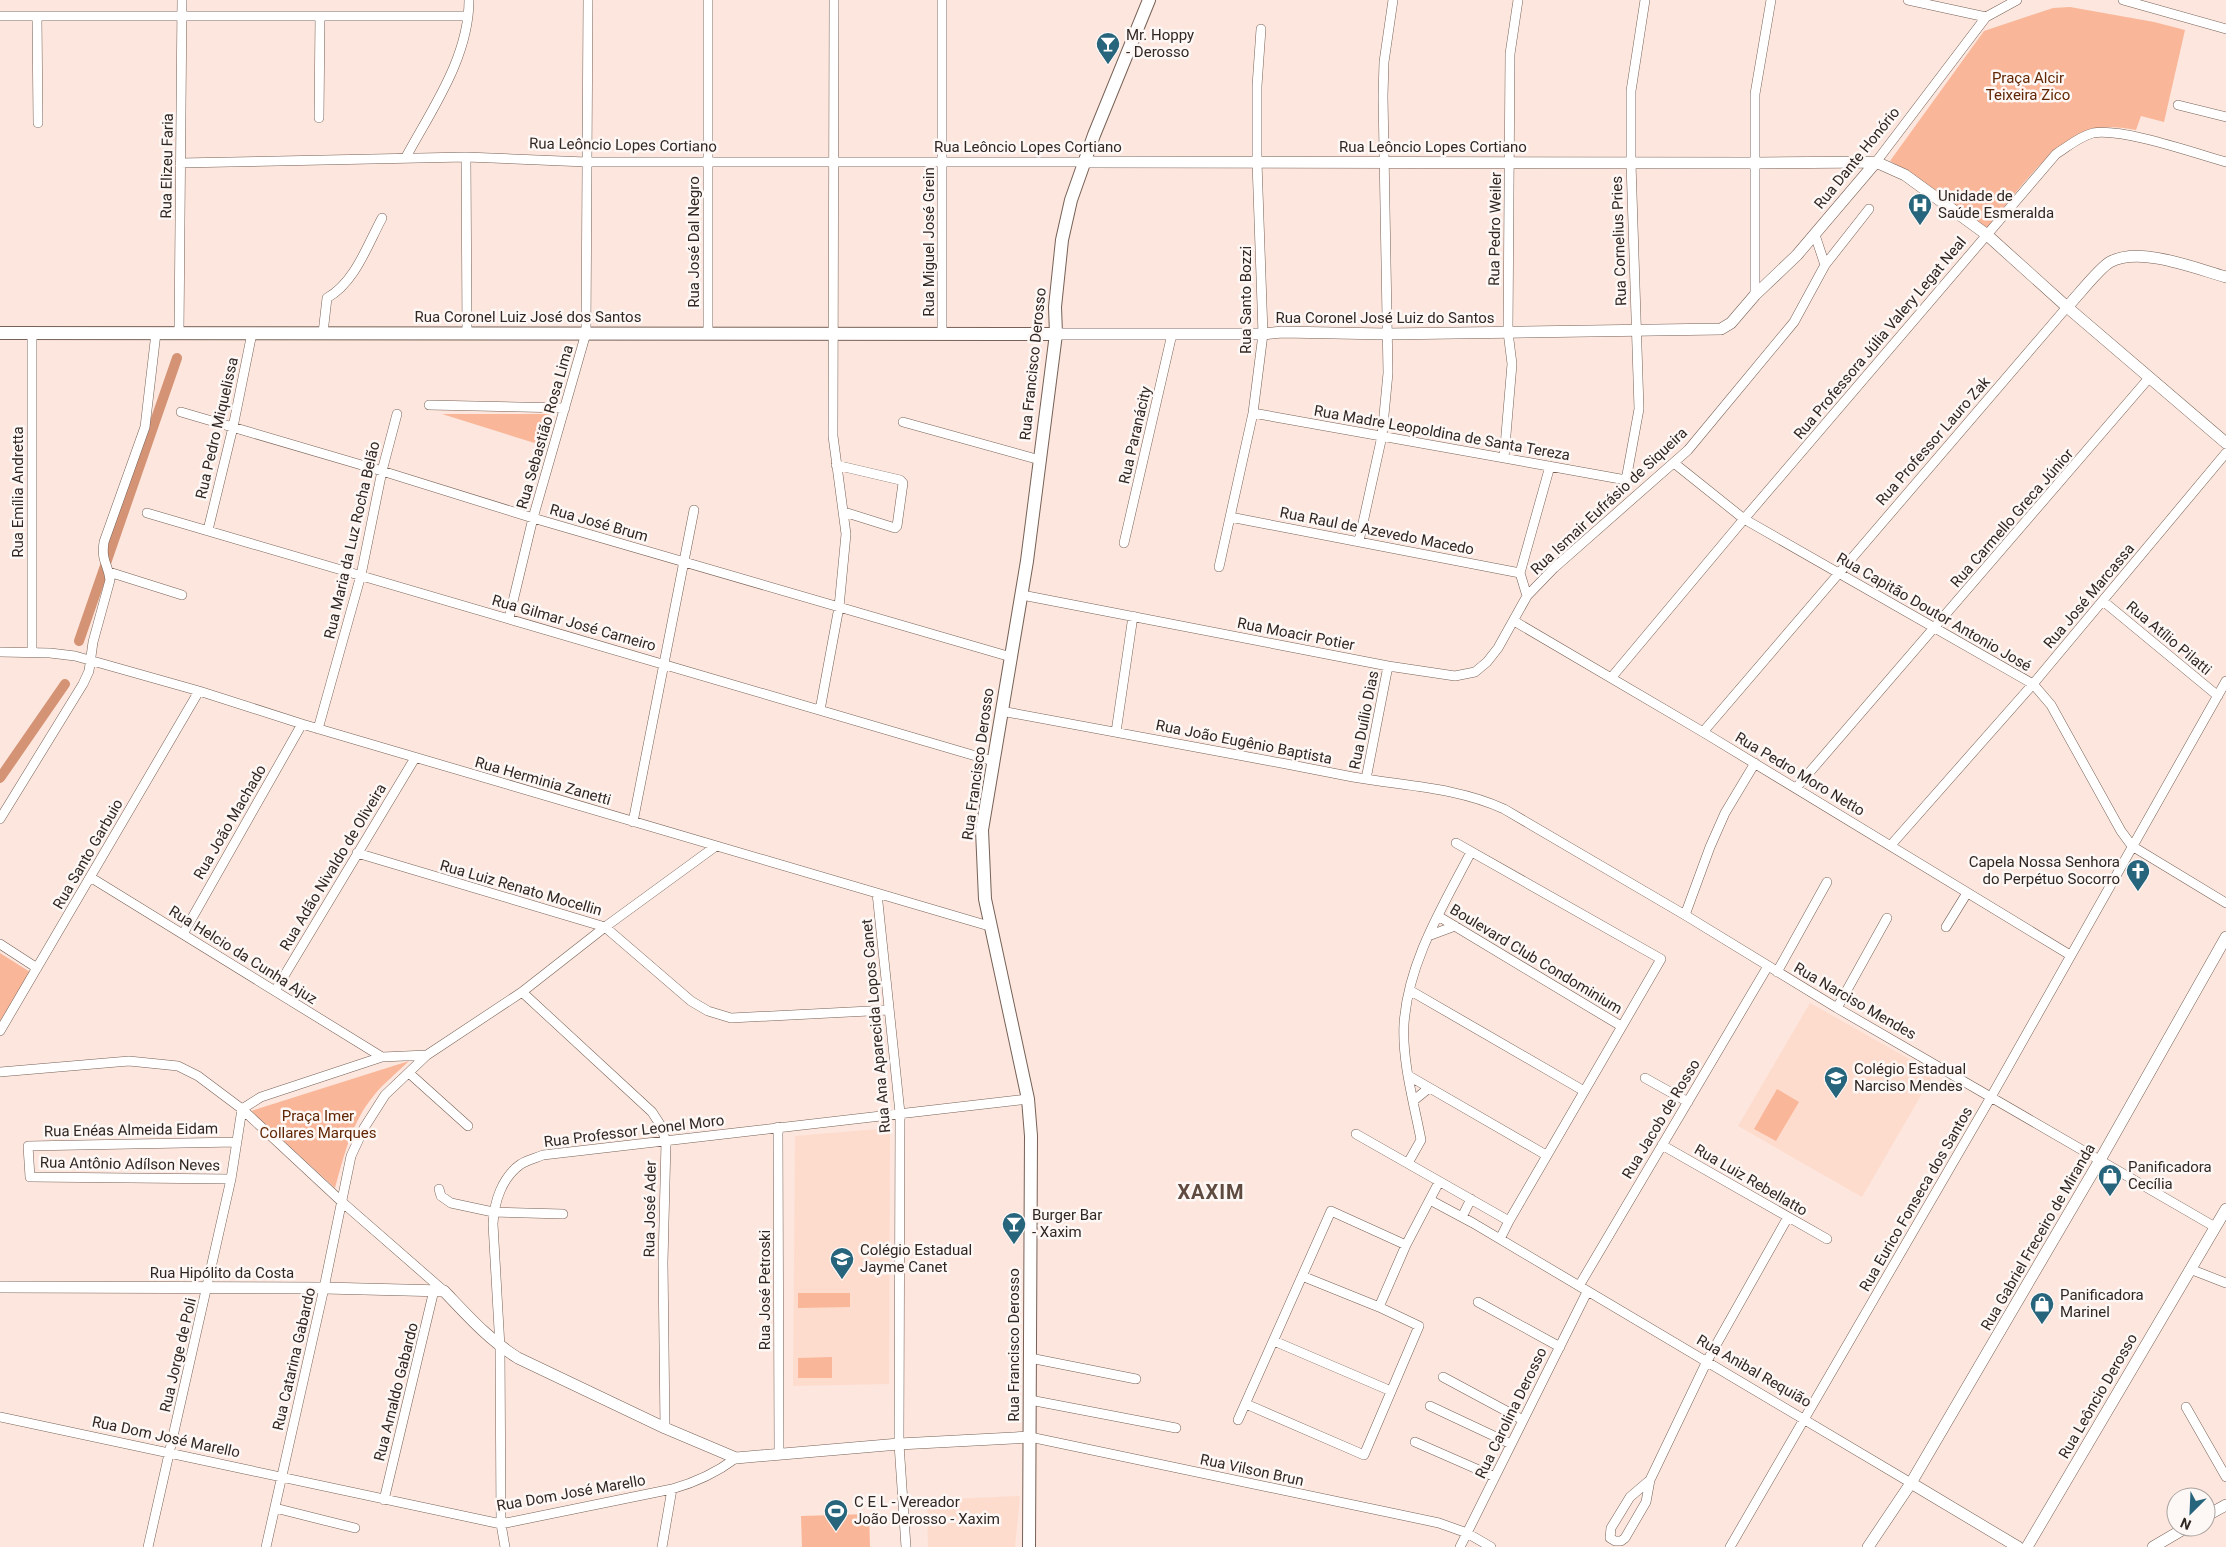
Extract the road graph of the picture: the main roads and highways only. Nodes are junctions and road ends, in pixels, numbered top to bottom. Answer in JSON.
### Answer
{"nodes":[{"id":1,"x":1150,"y":0,"type":"edge"},
{"id":2,"x":0,"y":332,"type":"edge"},
{"id":3,"x":1056,"y":334,"type":"junction"},
{"id":4,"x":1029,"y":1547,"type":"edge"}],
"edges":[{"from":1,"to":3,"type":"main road","name":"Rua Francisco Derosso"},
{"from":2,"to":3,"type":"main road","name":"Rua Coronel Luiz José dos Santos"},
{"from":3,"to":4,"type":"main road","name":"Rua Francisco Derosso"}]}
